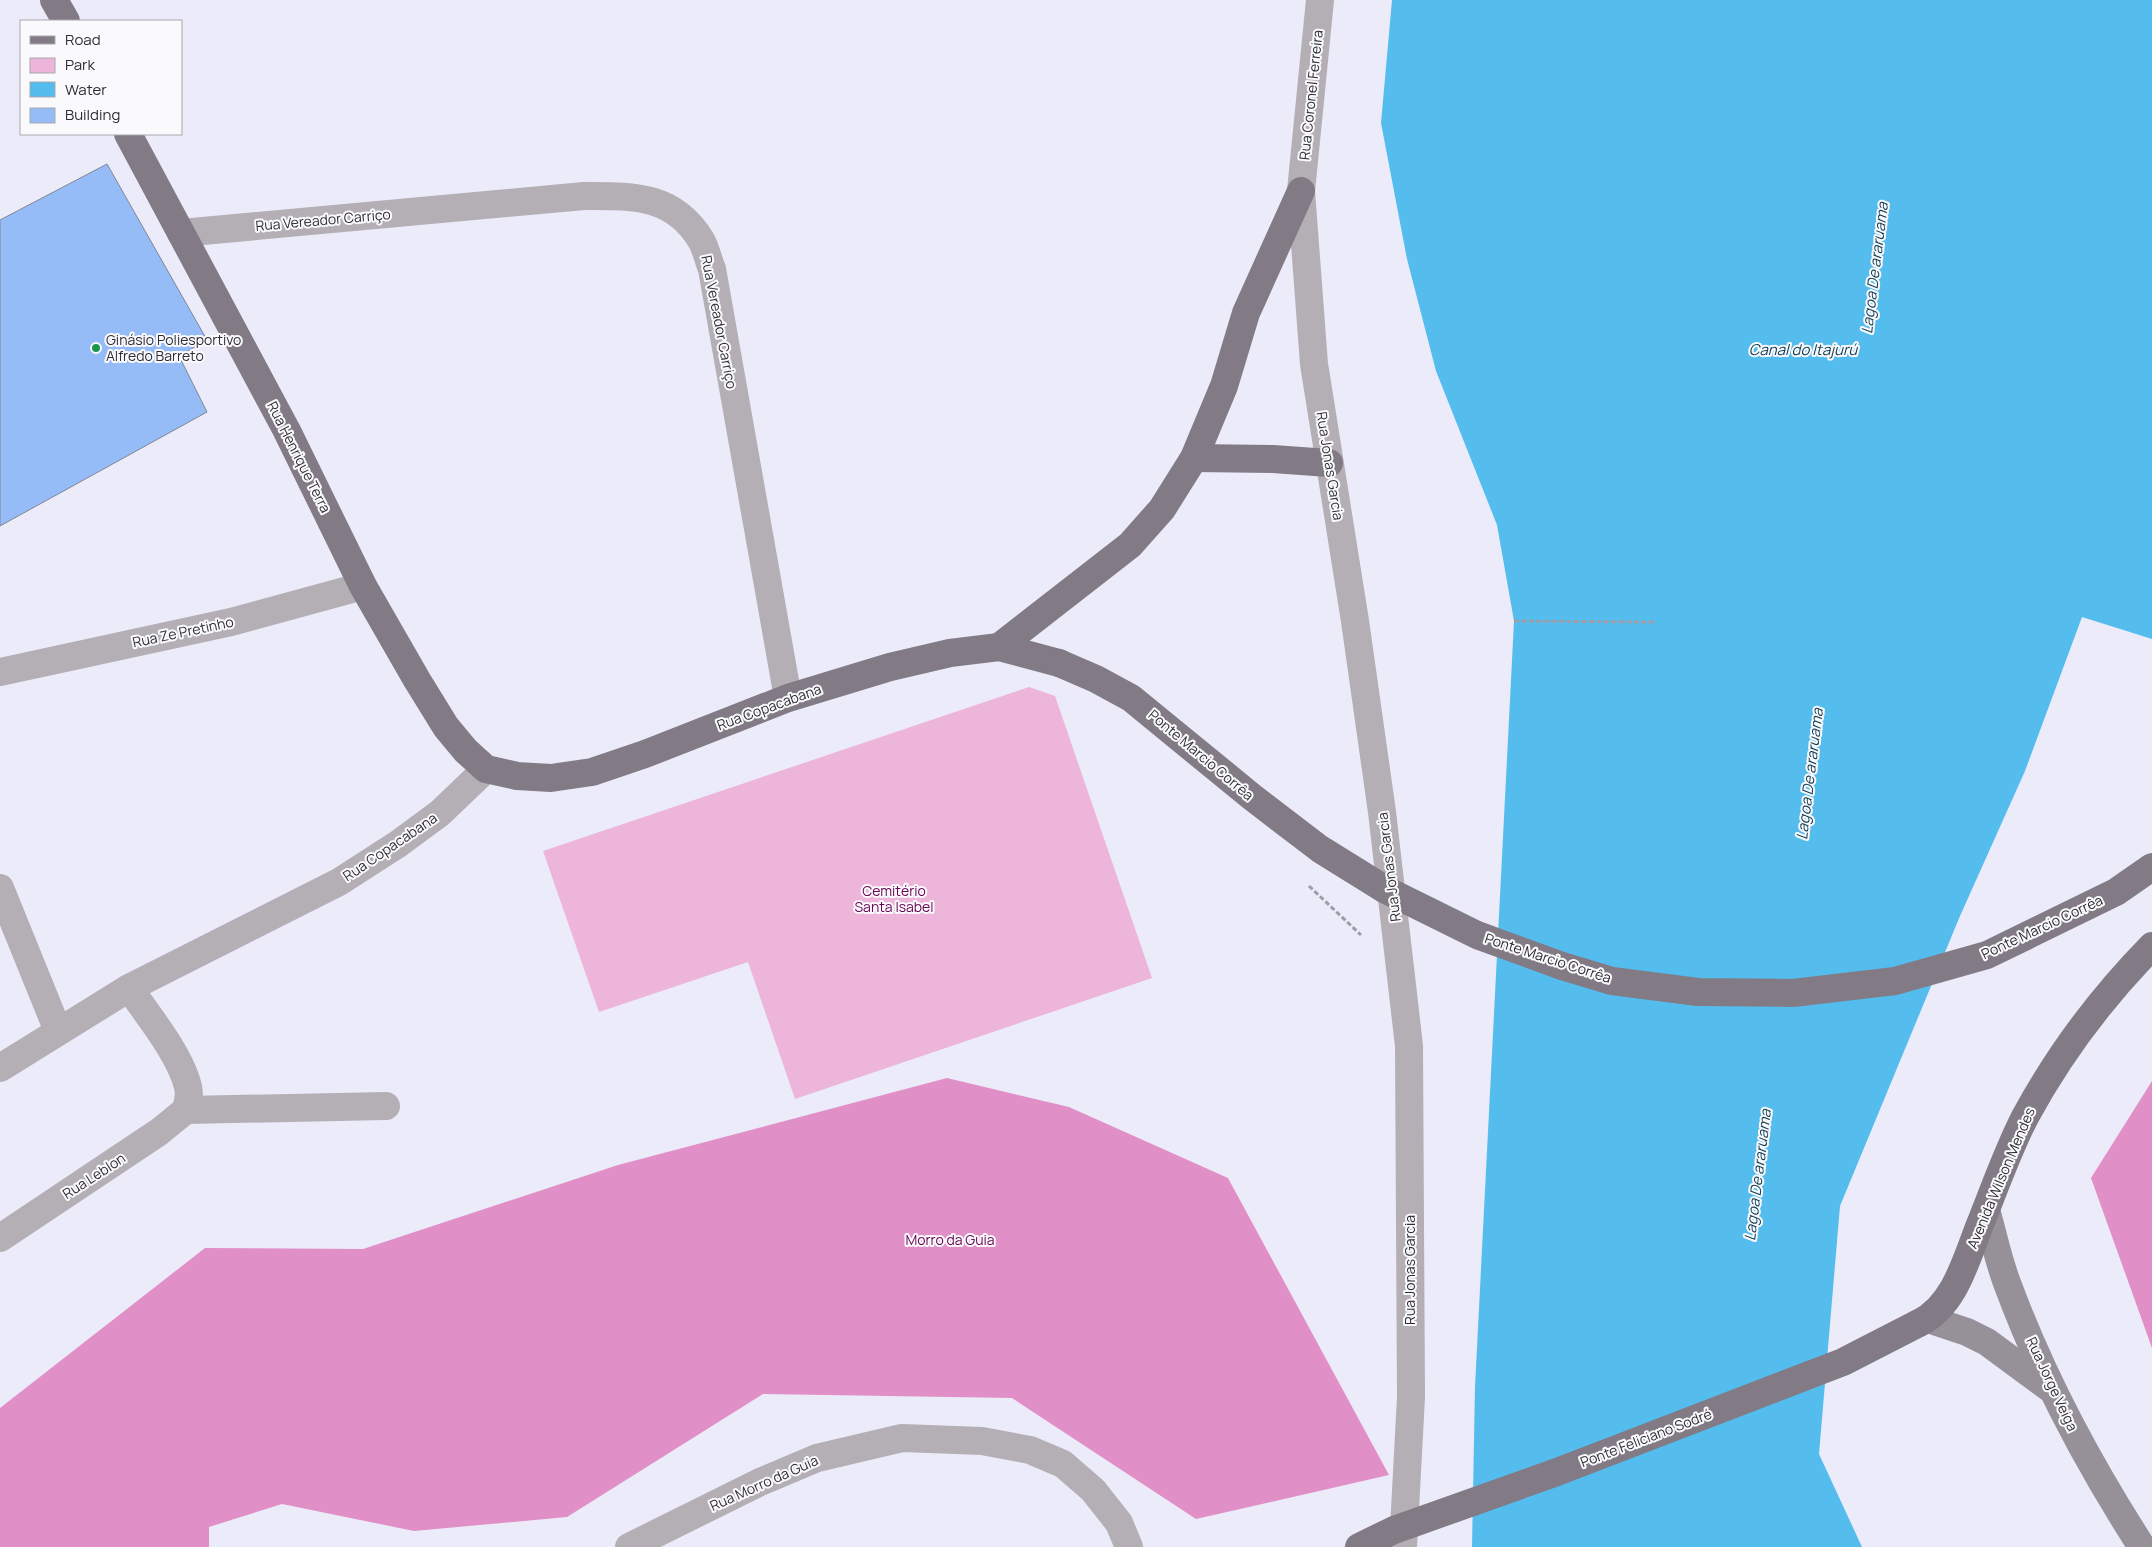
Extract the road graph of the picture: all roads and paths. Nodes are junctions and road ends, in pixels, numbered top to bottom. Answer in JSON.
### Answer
{"nodes":[{"id":1,"x":54,"y":0,"type":"edge"},
{"id":2,"x":1320,"y":0,"type":"edge"},
{"id":3,"x":65,"y":20,"type":"edge"},
{"id":4,"x":129,"y":135,"type":"edge"},
{"id":5,"x":1301,"y":191,"type":"junction"},
{"id":6,"x":181,"y":233,"type":"junction"},
{"id":7,"x":1194,"y":458,"type":"junction"},
{"id":8,"x":1329,"y":463,"type":"junction"},
{"id":9,"x":363,"y":586,"type":"junction"},
{"id":10,"x":1514,"y":621,"type":"dead end"},
{"id":11,"x":1656,"y":622,"type":"dead end"},
{"id":12,"x":1000,"y":647,"type":"junction"},
{"id":13,"x":0,"y":672,"type":"edge"},
{"id":14,"x":788,"y":698,"type":"junction"},
{"id":15,"x":486,"y":769,"type":"junction"},
{"id":16,"x":2152,"y":867,"type":"edge"},
{"id":17,"x":1308,"y":885,"type":"dead end"},
{"id":18,"x":0,"y":888,"type":"edge"},
{"id":19,"x":1363,"y":937,"type":"dead end"},
{"id":20,"x":2152,"y":946,"type":"edge"},
{"id":21,"x":129,"y":988,"type":"junction"},
{"id":22,"x":58,"y":1031,"type":"junction"},
{"id":23,"x":0,"y":1068,"type":"edge"},
{"id":24,"x":386,"y":1106,"type":"dead end"},
{"id":25,"x":186,"y":1110,"type":"junction"},
{"id":26,"x":1986,"y":1210,"type":"junction"},
{"id":27,"x":0,"y":1238,"type":"edge"},
{"id":28,"x":1924,"y":1321,"type":"junction"},
{"id":29,"x":2055,"y":1392,"type":"junction"},
{"id":30,"x":629,"y":1547,"type":"edge"},
{"id":31,"x":1129,"y":1547,"type":"edge"},
{"id":32,"x":1359,"y":1547,"type":"edge"},
{"id":33,"x":1403,"y":1547,"type":"edge"},
{"id":34,"x":2142,"y":1547,"type":"edge"}],
"edges":[{"from":1,"to":3,"type":"main road"},
{"from":2,"to":5,"type":"street","name":"Rua Coronel Ferreira"},
{"from":4,"to":6,"type":"main road","name":"Rua Henrique Terra"},
{"from":5,"to":7,"type":"main road"},
{"from":5,"to":8,"type":"street","name":"Rua Jonas Garcia"},
{"from":6,"to":9,"type":"main road","name":"Rua Henrique Terra"},
{"from":6,"to":14,"type":"street","name":"Rua Vereador Carriço"},
{"from":7,"to":8,"type":"main road"},
{"from":7,"to":12,"type":"main road"},
{"from":8,"to":33,"type":"street","name":"Rua Jonas Garcia"},
{"from":9,"to":13,"type":"street","name":"Rua Ze Pretinho"},
{"from":9,"to":15,"type":"main road","name":"Rua Henrique Terra"},
{"from":10,"to":11,"type":"path"},
{"from":12,"to":14,"type":"main road","name":"Rua Copacabana"},
{"from":12,"to":16,"type":"main road","name":"Ponte Marcio Corrêa","bridge":true},
{"from":14,"to":15,"type":"main road","name":"Rua Copacabana"},
{"from":15,"to":21,"type":"street","name":"Rua Copacabana"},
{"from":17,"to":19,"type":"path"},
{"from":18,"to":22,"type":"street"},
{"from":20,"to":26,"type":"main road","name":"Avenida Wilson Mendes"},
{"from":21,"to":22,"type":"street","name":"Rua Copacabana"},
{"from":21,"to":25,"type":"street"},
{"from":22,"to":23,"type":"street","name":"Rua Copacabana"},
{"from":24,"to":25,"type":"street"},
{"from":25,"to":27,"type":"street","name":"Rua Leblon"},
{"from":26,"to":28,"type":"main road","name":"Avenida Wilson Mendes"},
{"from":26,"to":29,"type":"main road","name":"Rua Jorge Veiga"},
{"from":28,"to":29,"type":"main road"},
{"from":28,"to":32,"type":"main road","name":"Ponte Feliciano Sodré","bridge":true},
{"from":29,"to":34,"type":"main road","name":"Rua Jorge Veiga"},
{"from":30,"to":31,"type":"street","name":"Rua Morro da Guia"}]}
